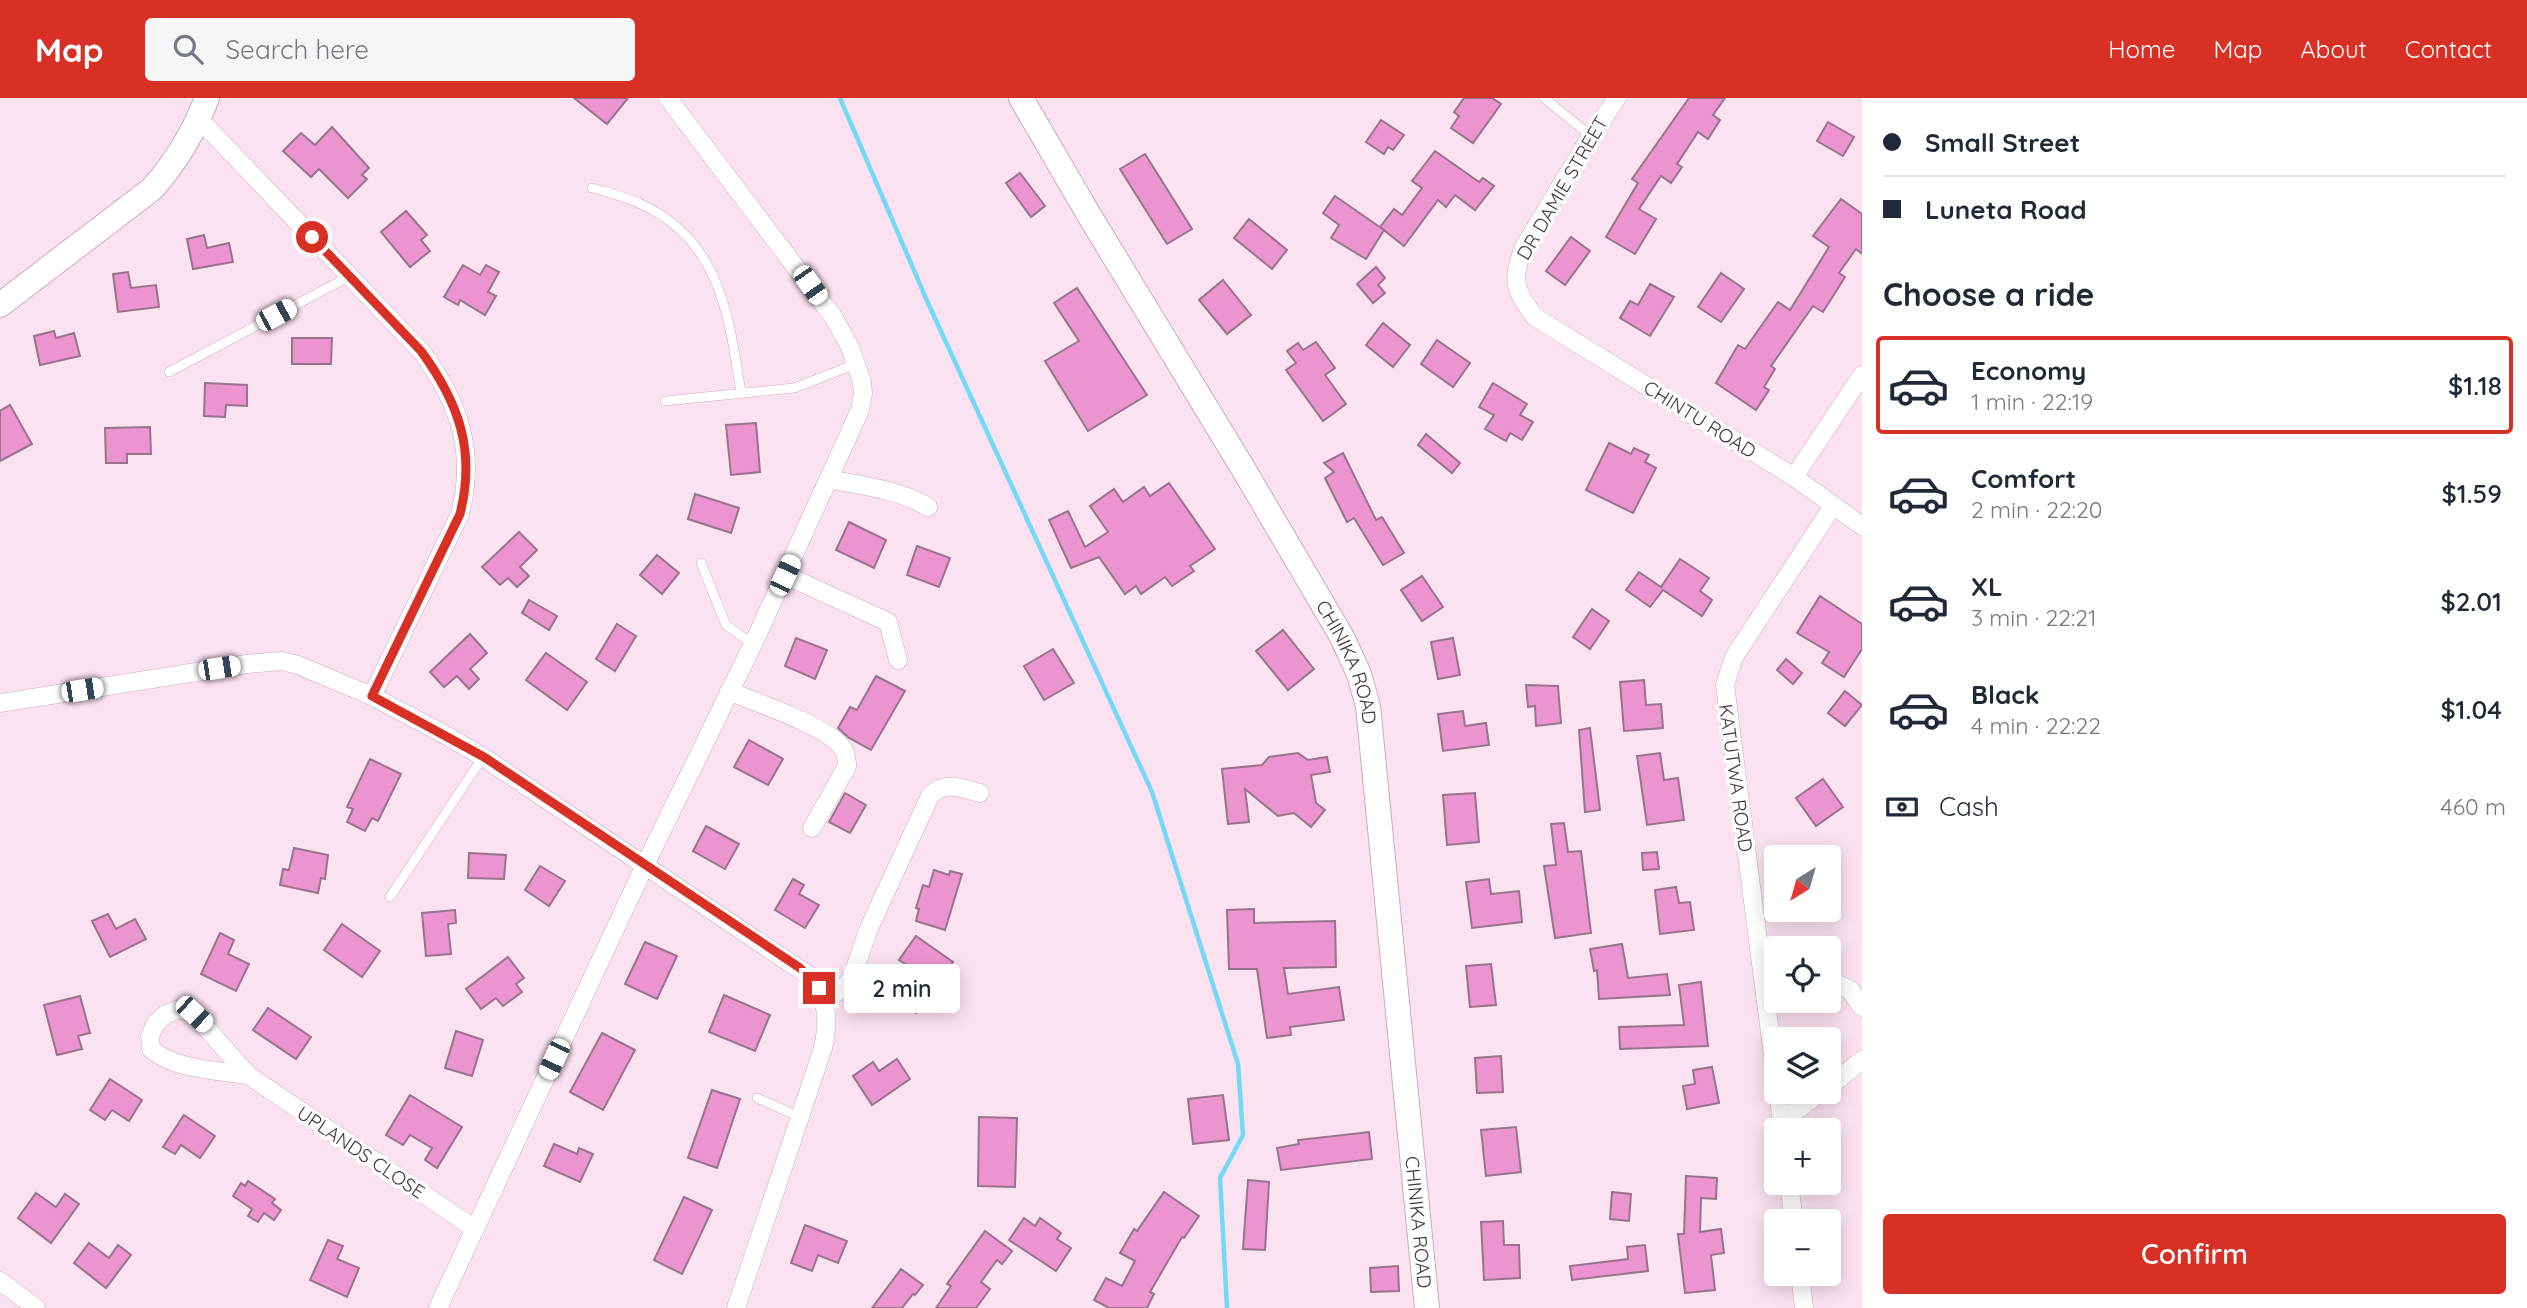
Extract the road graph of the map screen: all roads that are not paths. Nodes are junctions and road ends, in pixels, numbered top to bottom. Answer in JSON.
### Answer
{"nodes":[{"id":1,"x":668,"y":98,"type":"edge"},
{"id":2,"x":1021,"y":98,"type":"edge"},
{"id":3,"x":1544,"y":98,"type":"edge"},
{"id":4,"x":1616,"y":98,"type":"edge"},
{"id":5,"x":203,"y":108,"type":"edge"},
{"id":6,"x":1591,"y":136,"type":"junction"},
{"id":7,"x":592,"y":188,"type":"dead end"},
{"id":8,"x":349,"y":276,"type":"junction"},
{"id":9,"x":0,"y":305,"type":"edge"},
{"id":10,"x":1535,"y":317,"type":"joint"},
{"id":11,"x":856,"y":364,"type":"junction"},
{"id":12,"x":169,"y":372,"type":"dead end"},
{"id":13,"x":1862,"y":375,"type":"edge"},
{"id":14,"x":741,"y":393,"type":"junction"},
{"id":15,"x":665,"y":401,"type":"dead end"},
{"id":16,"x":1794,"y":477,"type":"junction"},
{"id":17,"x":829,"y":479,"type":"junction"},
{"id":18,"x":1833,"y":506,"type":"junction"},
{"id":19,"x":928,"y":507,"type":"dead end"},
{"id":20,"x":1862,"y":526,"type":"edge"},
{"id":21,"x":701,"y":564,"type":"dead end"},
{"id":22,"x":785,"y":575,"type":"junction"},
{"id":23,"x":753,"y":643,"type":"junction"},
{"id":24,"x":898,"y":660,"type":"dead end"},
{"id":25,"x":729,"y":691,"type":"junction"},
{"id":26,"x":372,"y":696,"type":"junction"},
{"id":27,"x":0,"y":703,"type":"edge"},
{"id":28,"x":484,"y":757,"type":"junction"},
{"id":29,"x":980,"y":793,"type":"dead end"},
{"id":30,"x":812,"y":828,"type":"dead end"},
{"id":31,"x":645,"y":865,"type":"junction"},
{"id":32,"x":390,"y":897,"type":"dead end"},
{"id":33,"x":1765,"y":936,"type":"edge"},
{"id":34,"x":1841,"y":986,"type":"edge"},
{"id":35,"x":824,"y":999,"type":"junction"},
{"id":36,"x":1862,"y":1007,"type":"edge"},
{"id":37,"x":1862,"y":1060,"type":"edge"},
{"id":38,"x":248,"y":1075,"type":"junction"},
{"id":39,"x":1841,"y":1077,"type":"edge"},
{"id":40,"x":757,"y":1098,"type":"dead end"},
{"id":41,"x":1807,"y":1104,"type":"edge"},
{"id":42,"x":801,"y":1117,"type":"junction"},
{"id":43,"x":1791,"y":1118,"type":"edge"},
{"id":44,"x":475,"y":1229,"type":"junction"},
{"id":45,"x":0,"y":1281,"type":"edge"},
{"id":46,"x":1801,"y":1286,"type":"edge"},
{"id":47,"x":36,"y":1308,"type":"edge"},
{"id":48,"x":438,"y":1308,"type":"edge"},
{"id":49,"x":736,"y":1308,"type":"edge"},
{"id":50,"x":1427,"y":1308,"type":"edge"},
{"id":51,"x":1804,"y":1308,"type":"edge"}],
"edges":[{"from":1,"to":11,"type":"street"},
{"from":2,"to":50,"type":"main road","name":"CHINIKA ROAD"},
{"from":3,"to":6,"type":"lane"},
{"from":4,"to":6,"type":"street","name":"DR DAMIE STREET"},
{"from":5,"to":8,"type":"street"},
{"from":5,"to":9,"type":"main road"},
{"from":6,"to":10,"type":"street","name":"DR DAMIE STREET"},
{"from":7,"to":14,"type":"lane"},
{"from":8,"to":12,"type":"lane"},
{"from":8,"to":26,"type":"street"},
{"from":10,"to":16,"type":"street","name":"CHINTU ROAD"},
{"from":11,"to":14,"type":"lane"},
{"from":11,"to":17,"type":"street"},
{"from":13,"to":16,"type":"street"},
{"from":14,"to":15,"type":"lane"},
{"from":16,"to":18,"type":"street","name":"CHINTU ROAD"},
{"from":17,"to":19,"type":"street"},
{"from":17,"to":22,"type":"street"},
{"from":18,"to":20,"type":"street","name":"CHINTU ROAD"},
{"from":18,"to":33,"type":"street","name":"KATUTWA ROAD"},
{"from":21,"to":23,"type":"lane"},
{"from":22,"to":23,"type":"street"},
{"from":22,"to":24,"type":"street"},
{"from":23,"to":25,"type":"street"},
{"from":25,"to":30,"type":"street"},
{"from":25,"to":31,"type":"street"},
{"from":26,"to":27,"type":"street"},
{"from":26,"to":28,"type":"street"},
{"from":28,"to":31,"type":"street"},
{"from":28,"to":32,"type":"lane"},
{"from":29,"to":35,"type":"street"},
{"from":31,"to":35,"type":"street"},
{"from":31,"to":44,"type":"street"},
{"from":34,"to":36,"type":"street"},
{"from":35,"to":42,"type":"street"},
{"from":37,"to":39,"type":"street"},
{"from":38,"to":38,"type":"street","name":"UPLANDS CLOSE"},
{"from":38,"to":44,"type":"street","name":"UPLANDS CLOSE"},
{"from":40,"to":42,"type":"lane"},
{"from":41,"to":43,"type":"street"},
{"from":42,"to":49,"type":"street"},
{"from":44,"to":48,"type":"street"},
{"from":45,"to":47,"type":"street"},
{"from":46,"to":51,"type":"street"}]}
